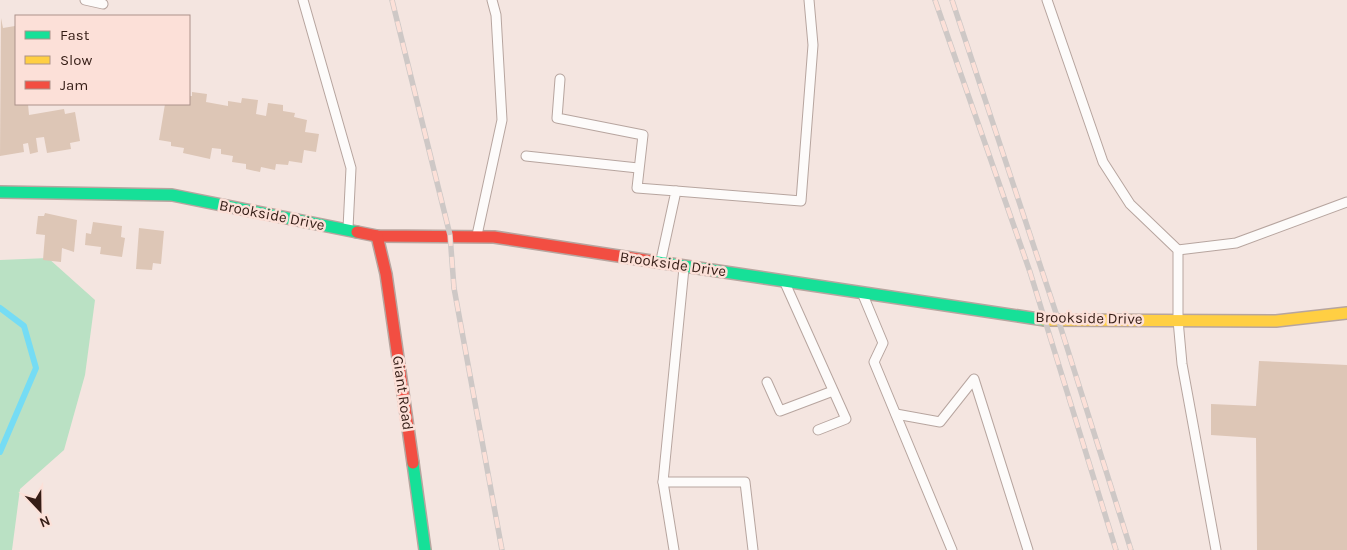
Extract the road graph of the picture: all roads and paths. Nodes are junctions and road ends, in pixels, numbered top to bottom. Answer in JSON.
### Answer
{"nodes":[{"id":1,"x":85,"y":0,"type":"edge"},
{"id":2,"x":303,"y":0,"type":"edge"},
{"id":3,"x":492,"y":0,"type":"edge"},
{"id":4,"x":809,"y":0,"type":"edge"},
{"id":5,"x":1047,"y":0,"type":"edge"},
{"id":6,"x":103,"y":4,"type":"dead end"},
{"id":7,"x":560,"y":78,"type":"dead end"},
{"id":8,"x":526,"y":156,"type":"dead end"},
{"id":9,"x":638,"y":168,"type":"junction"},
{"id":10,"x":676,"y":190,"type":"junction"},
{"id":11,"x":0,"y":192,"type":"edge"},
{"id":12,"x":1347,"y":202,"type":"edge"},
{"id":13,"x":348,"y":230,"type":"junction"},
{"id":14,"x":377,"y":236,"type":"junction"},
{"id":15,"x":476,"y":236,"type":"junction"},
{"id":16,"x":1178,"y":250,"type":"junction"},
{"id":17,"x":661,"y":262,"type":"junction"},
{"id":18,"x":685,"y":266,"type":"junction"},
{"id":19,"x":784,"y":281,"type":"junction"},
{"id":20,"x":862,"y":292,"type":"junction"},
{"id":21,"x":1347,"y":313,"type":"edge"},
{"id":22,"x":1178,"y":320,"type":"junction"},
{"id":23,"x":767,"y":382,"type":"dead end"},
{"id":24,"x":833,"y":391,"type":"junction"},
{"id":25,"x":896,"y":414,"type":"junction"},
{"id":26,"x":818,"y":430,"type":"dead end"},
{"id":27,"x":663,"y":482,"type":"junction"},
{"id":28,"x":425,"y":550,"type":"edge"},
{"id":29,"x":674,"y":550,"type":"edge"},
{"id":30,"x":753,"y":550,"type":"edge"},
{"id":31,"x":952,"y":550,"type":"edge"},
{"id":32,"x":1028,"y":550,"type":"edge"},
{"id":33,"x":1216,"y":550,"type":"edge"}],
"edges":[{"from":1,"to":6,"type":"lane"},
{"from":2,"to":13,"type":"lane"},
{"from":3,"to":15,"type":"lane"},
{"from":4,"to":10,"type":"lane"},
{"from":5,"to":16,"type":"lane"},
{"from":7,"to":9,"type":"lane"},
{"from":8,"to":9,"type":"lane"},
{"from":9,"to":10,"type":"lane"},
{"from":10,"to":17,"type":"lane"},
{"from":11,"to":13,"type":"street","name":"Brookside Drive"},
{"from":12,"to":16,"type":"lane"},
{"from":13,"to":14,"type":"street","name":"Brookside Drive"},
{"from":14,"to":15,"type":"street","name":"Brookside Drive"},
{"from":14,"to":28,"type":"street","name":"Giant Road"},
{"from":15,"to":17,"type":"street","name":"Brookside Drive"},
{"from":16,"to":22,"type":"lane"},
{"from":17,"to":18,"type":"street","name":"Brookside Drive"},
{"from":18,"to":19,"type":"street","name":"Brookside Drive"},
{"from":18,"to":27,"type":"lane"},
{"from":19,"to":20,"type":"street","name":"Brookside Drive"},
{"from":19,"to":24,"type":"lane"},
{"from":20,"to":22,"type":"street","name":"Brookside Drive"},
{"from":20,"to":25,"type":"lane"},
{"from":21,"to":22,"type":"street","name":"Brookside Drive"},
{"from":22,"to":33,"type":"lane"},
{"from":23,"to":24,"type":"lane"},
{"from":24,"to":26,"type":"lane"},
{"from":25,"to":31,"type":"lane"},
{"from":25,"to":32,"type":"lane"},
{"from":27,"to":29,"type":"lane"},
{"from":27,"to":30,"type":"lane"}]}
